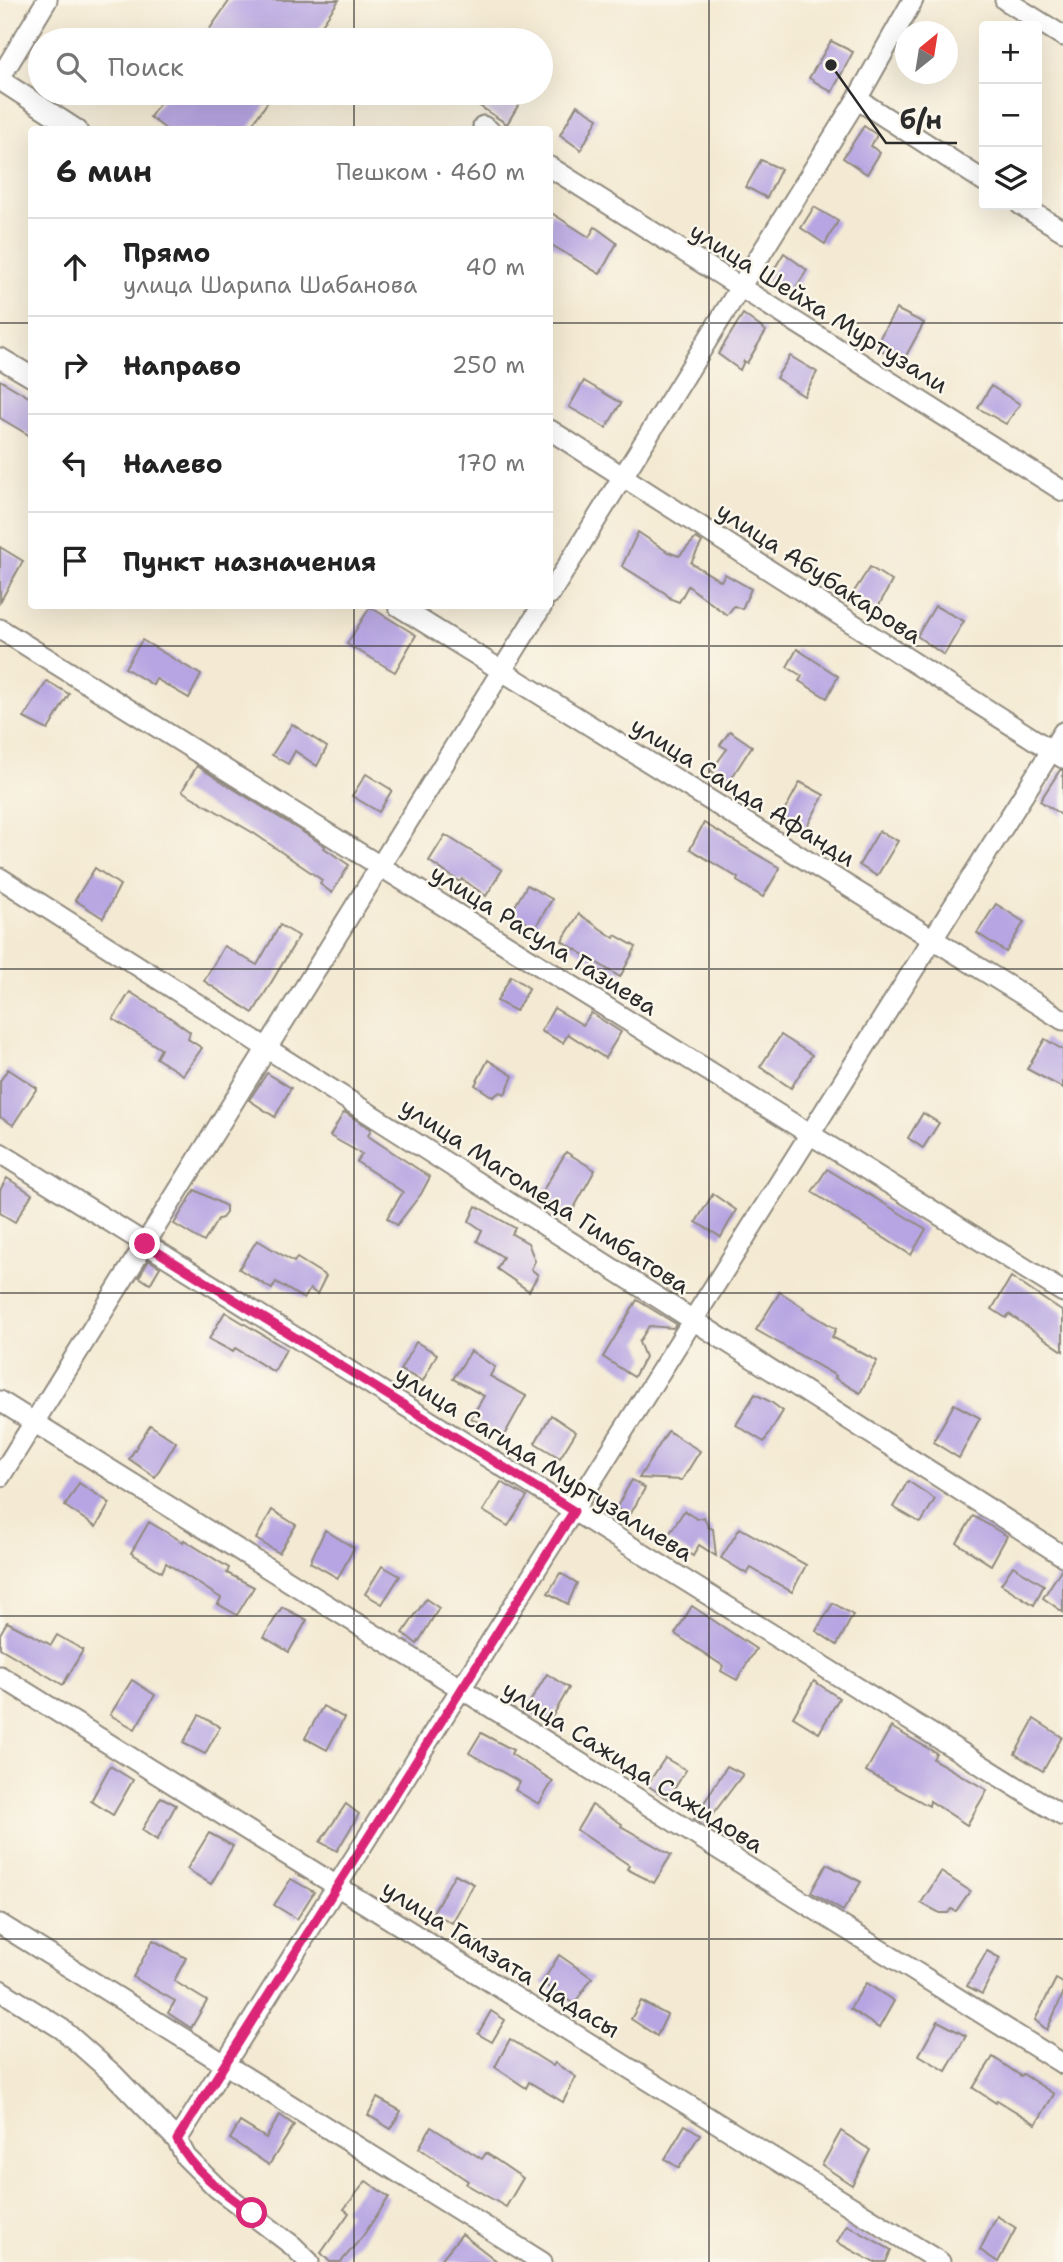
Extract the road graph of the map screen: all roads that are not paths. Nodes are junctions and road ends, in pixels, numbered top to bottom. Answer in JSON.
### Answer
{"nodes":[{"id":1,"x":47,"y":0,"type":"edge"},
{"id":2,"x":913,"y":0,"type":"edge"},
{"id":3,"x":1005,"y":0,"type":"edge"},
{"id":4,"x":30,"y":28,"type":"edge"},
{"id":5,"x":28,"y":32,"type":"edge"},
{"id":6,"x":1063,"y":36,"type":"edge"},
{"id":7,"x":0,"y":79,"type":"edge"},
{"id":8,"x":28,"y":98,"type":"edge"},
{"id":9,"x":857,"y":99,"type":"junction"},
{"id":10,"x":39,"y":105,"type":"edge"},
{"id":11,"x":71,"y":126,"type":"edge"},
{"id":12,"x":553,"y":169,"type":"edge"},
{"id":13,"x":979,"y":178,"type":"edge"},
{"id":14,"x":1029,"y":210,"type":"edge"},
{"id":15,"x":1063,"y":231,"type":"edge"},
{"id":16,"x":740,"y":287,"type":"junction"},
{"id":17,"x":0,"y":358,"type":"edge"},
{"id":18,"x":28,"y":375,"type":"edge"},
{"id":19,"x":553,"y":432,"type":"edge"},
{"id":20,"x":622,"y":477,"type":"junction"},
{"id":21,"x":1063,"y":491,"type":"edge"},
{"id":22,"x":553,"y":589,"type":"edge"},
{"id":23,"x":403,"y":609,"type":"edge"},
{"id":24,"x":540,"y":609,"type":"edge"},
{"id":25,"x":0,"y":629,"type":"edge"},
{"id":26,"x":502,"y":670,"type":"junction"},
{"id":27,"x":1063,"y":732,"type":"edge"},
{"id":28,"x":1057,"y":754,"type":"edge"},
{"id":29,"x":380,"y":866,"type":"junction"},
{"id":30,"x":0,"y":878,"type":"edge"},
{"id":31,"x":933,"y":939,"type":"junction"},
{"id":32,"x":1063,"y":1020,"type":"edge"},
{"id":33,"x":267,"y":1048,"type":"junction"},
{"id":34,"x":810,"y":1134,"type":"junction"},
{"id":35,"x":0,"y":1153,"type":"edge"},
{"id":36,"x":145,"y":1244,"type":"junction"},
{"id":37,"x":1063,"y":1292,"type":"edge"},
{"id":38,"x":694,"y":1321,"type":"junction"},
{"id":39,"x":0,"y":1401,"type":"edge"},
{"id":40,"x":34,"y":1422,"type":"junction"},
{"id":41,"x":0,"y":1477,"type":"edge"},
{"id":42,"x":574,"y":1511,"type":"junction"},
{"id":43,"x":1063,"y":1556,"type":"edge"},
{"id":44,"x":0,"y":1676,"type":"edge"},
{"id":45,"x":462,"y":1689,"type":"junction"},
{"id":46,"x":1063,"y":1816,"type":"edge"},
{"id":47,"x":338,"y":1886,"type":"junction"},
{"id":48,"x":0,"y":1924,"type":"edge"},
{"id":49,"x":0,"y":1990,"type":"edge"},
{"id":50,"x":1063,"y":2064,"type":"edge"},
{"id":51,"x":226,"y":2065,"type":"junction"},
{"id":52,"x":177,"y":2140,"type":"junction"},
{"id":53,"x":309,"y":2262,"type":"edge"},
{"id":54,"x":542,"y":2262,"type":"edge"},
{"id":55,"x":940,"y":2262,"type":"edge"}],
"edges":[{"from":1,"to":4,"type":"street"},
{"from":2,"to":9,"type":"street"},
{"from":3,"to":6,"type":"street"},
{"from":5,"to":7,"type":"street"},
{"from":7,"to":8,"type":"street"},
{"from":9,"to":13,"type":"street"},
{"from":9,"to":16,"type":"street"},
{"from":10,"to":11,"type":"street"},
{"from":12,"to":16,"type":"street","name":"улица Шейха Муртузали"},
{"from":14,"to":15,"type":"street"},
{"from":16,"to":20,"type":"street"},
{"from":16,"to":21,"type":"street","name":"улица Шейха Муртузали"},
{"from":17,"to":18,"type":"street"},
{"from":19,"to":20,"type":"street","name":"улица Абубакарова"},
{"from":20,"to":22,"type":"street"},
{"from":20,"to":28,"type":"street","name":"улица Абубакарова"},
{"from":23,"to":26,"type":"street","name":"улица Саида Афанди"},
{"from":24,"to":26,"type":"street"},
{"from":25,"to":29,"type":"street","name":"улица Расула Газиева"},
{"from":26,"to":29,"type":"street"},
{"from":26,"to":31,"type":"street","name":"улица Саида Афанди"},
{"from":27,"to":28,"type":"street"},
{"from":28,"to":31,"type":"street"},
{"from":29,"to":33,"type":"street"},
{"from":29,"to":34,"type":"street","name":"улица Расула Газиева"},
{"from":30,"to":33,"type":"street","name":"улица Магомеда Гимбатова"},
{"from":31,"to":32,"type":"street","name":"улица Саида Афанди"},
{"from":31,"to":34,"type":"street"},
{"from":33,"to":36,"type":"street"},
{"from":33,"to":38,"type":"street","name":"улица Магомеда Гимбатова"},
{"from":34,"to":37,"type":"street","name":"улица Расула Газиева"},
{"from":34,"to":38,"type":"street"},
{"from":35,"to":36,"type":"street","name":"улица Сагида Муртузалиева"},
{"from":36,"to":40,"type":"street"},
{"from":36,"to":42,"type":"street","name":"улица Сагида Муртузалиева"},
{"from":38,"to":42,"type":"street"},
{"from":38,"to":43,"type":"street","name":"улица Магомеда Гимбатова"},
{"from":39,"to":40,"type":"street","name":"улица Сажида Сажидова"},
{"from":40,"to":41,"type":"street"},
{"from":40,"to":45,"type":"street","name":"улица Сажида Сажидова"},
{"from":42,"to":45,"type":"street"},
{"from":42,"to":46,"type":"street","name":"улица Сагида Муртузалиева"},
{"from":44,"to":47,"type":"street","name":"улица Гамзата Цадасы"},
{"from":45,"to":47,"type":"street"},
{"from":45,"to":50,"type":"street","name":"улица Сажида Сажидова"},
{"from":47,"to":51,"type":"street"},
{"from":47,"to":55,"type":"street","name":"улица Гамзата Цадасы"},
{"from":48,"to":51,"type":"street"},
{"from":49,"to":52,"type":"street"},
{"from":51,"to":52,"type":"street"},
{"from":51,"to":54,"type":"street"},
{"from":52,"to":53,"type":"street"}]}
